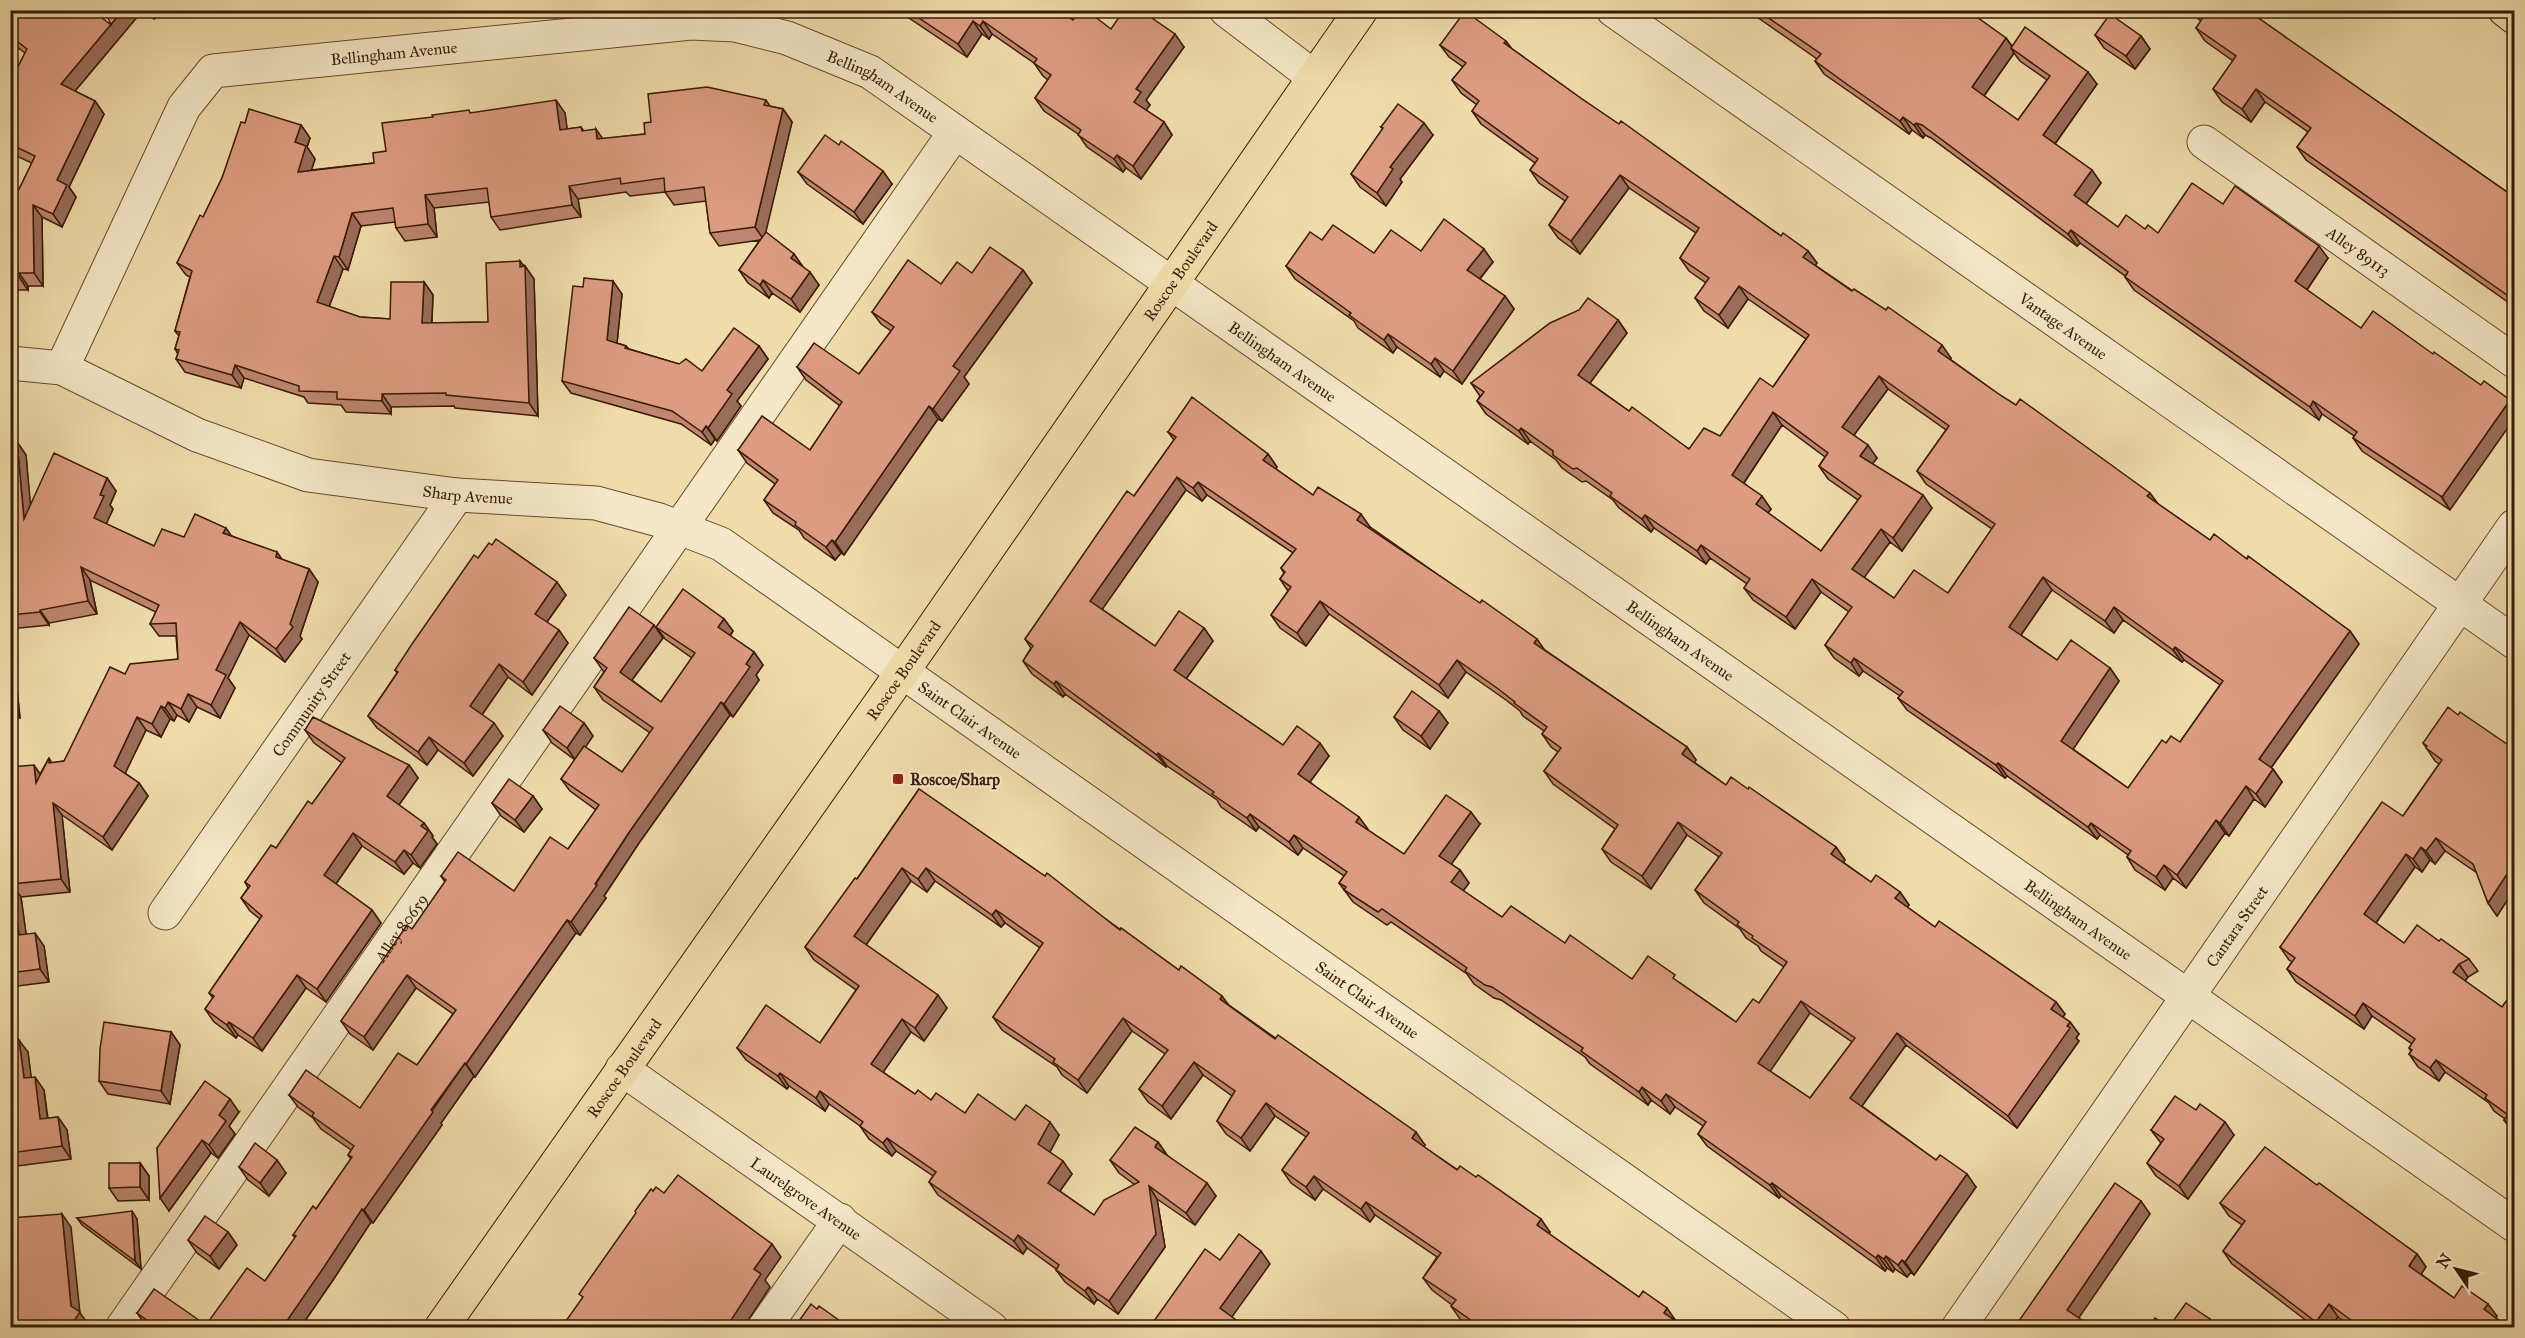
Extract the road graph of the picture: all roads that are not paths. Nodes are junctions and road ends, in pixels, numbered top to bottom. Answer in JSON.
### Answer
{"nodes":[{"id":1,"x":1226,"y":10,"type":"edge"},
{"id":2,"x":1361,"y":10,"type":"edge"},
{"id":3,"x":1613,"y":10,"type":"edge"},
{"id":4,"x":2505,"y":10,"type":"edge"},
{"id":5,"x":2514,"y":17,"type":"edge"},
{"id":6,"x":1314,"y":76,"type":"junction"},
{"id":7,"x":955,"y":132,"type":"junction"},
{"id":8,"x":2204,"y":142,"type":"dead end"},
{"id":9,"x":1170,"y":283,"type":"junction"},
{"id":10,"x":2514,"y":361,"type":"edge"},
{"id":11,"x":10,"y":363,"type":"edge"},
{"id":12,"x":62,"y":368,"type":"junction"},
{"id":13,"x":457,"y":495,"type":"junction"},
{"id":14,"x":2514,"y":526,"type":"edge"},
{"id":15,"x":677,"y":527,"type":"junction"},
{"id":16,"x":2460,"y":604,"type":"junction"},
{"id":17,"x":2514,"y":642,"type":"edge"},
{"id":18,"x":903,"y":671,"type":"junction"},
{"id":19,"x":165,"y":913,"type":"dead end"},
{"id":20,"x":2190,"y":997,"type":"junction"},
{"id":21,"x":622,"y":1069,"type":"junction"},
{"id":22,"x":840,"y":1220,"type":"junction"},
{"id":23,"x":2514,"y":1225,"type":"edge"},
{"id":24,"x":122,"y":1328,"type":"edge"},
{"id":25,"x":441,"y":1328,"type":"edge"},
{"id":26,"x":764,"y":1328,"type":"edge"},
{"id":27,"x":991,"y":1328,"type":"edge"},
{"id":28,"x":1834,"y":1328,"type":"edge"},
{"id":29,"x":1958,"y":1328,"type":"edge"}],
"edges":[{"from":1,"to":6,"type":"street"},
{"from":2,"to":6,"type":"main road","name":"Roscoe Boulevard"},
{"from":3,"to":16,"type":"street","name":"Vantage Avenue"},
{"from":4,"to":5,"type":"main road"},
{"from":6,"to":9,"type":"main road","name":"Roscoe Boulevard"},
{"from":7,"to":9,"type":"street","name":"Bellingham Avenue"},
{"from":7,"to":12,"type":"street","name":"Bellingham Avenue"},
{"from":7,"to":15,"type":"street","name":"Alley 80659"},
{"from":8,"to":10,"type":"street","name":"Alley 89113"},
{"from":9,"to":18,"type":"main road","name":"Roscoe Boulevard"},
{"from":9,"to":20,"type":"street","name":"Bellingham Avenue"},
{"from":11,"to":12,"type":"street","name":"Sharp Avenue"},
{"from":12,"to":13,"type":"street","name":"Sharp Avenue"},
{"from":13,"to":15,"type":"street","name":"Sharp Avenue"},
{"from":13,"to":19,"type":"street","name":"Community Street"},
{"from":14,"to":16,"type":"street","name":"Cantara Street"},
{"from":15,"to":18,"type":"street","name":"Sharp Avenue"},
{"from":15,"to":24,"type":"street","name":"Alley 80659"},
{"from":16,"to":17,"type":"street","name":"Vantage Avenue"},
{"from":16,"to":20,"type":"street","name":"Cantara Street"},
{"from":18,"to":21,"type":"main road","name":"Roscoe Boulevard"},
{"from":18,"to":28,"type":"street","name":"Saint Clair Avenue"},
{"from":20,"to":23,"type":"street","name":"Bellingham Avenue"},
{"from":20,"to":29,"type":"street","name":"Cantara Street"},
{"from":21,"to":22,"type":"street","name":"Laurelgrove Avenue"},
{"from":21,"to":25,"type":"main road","name":"Roscoe Boulevard"},
{"from":22,"to":26,"type":"street"},
{"from":22,"to":27,"type":"street","name":"Laurelgrove Avenue"}]}
